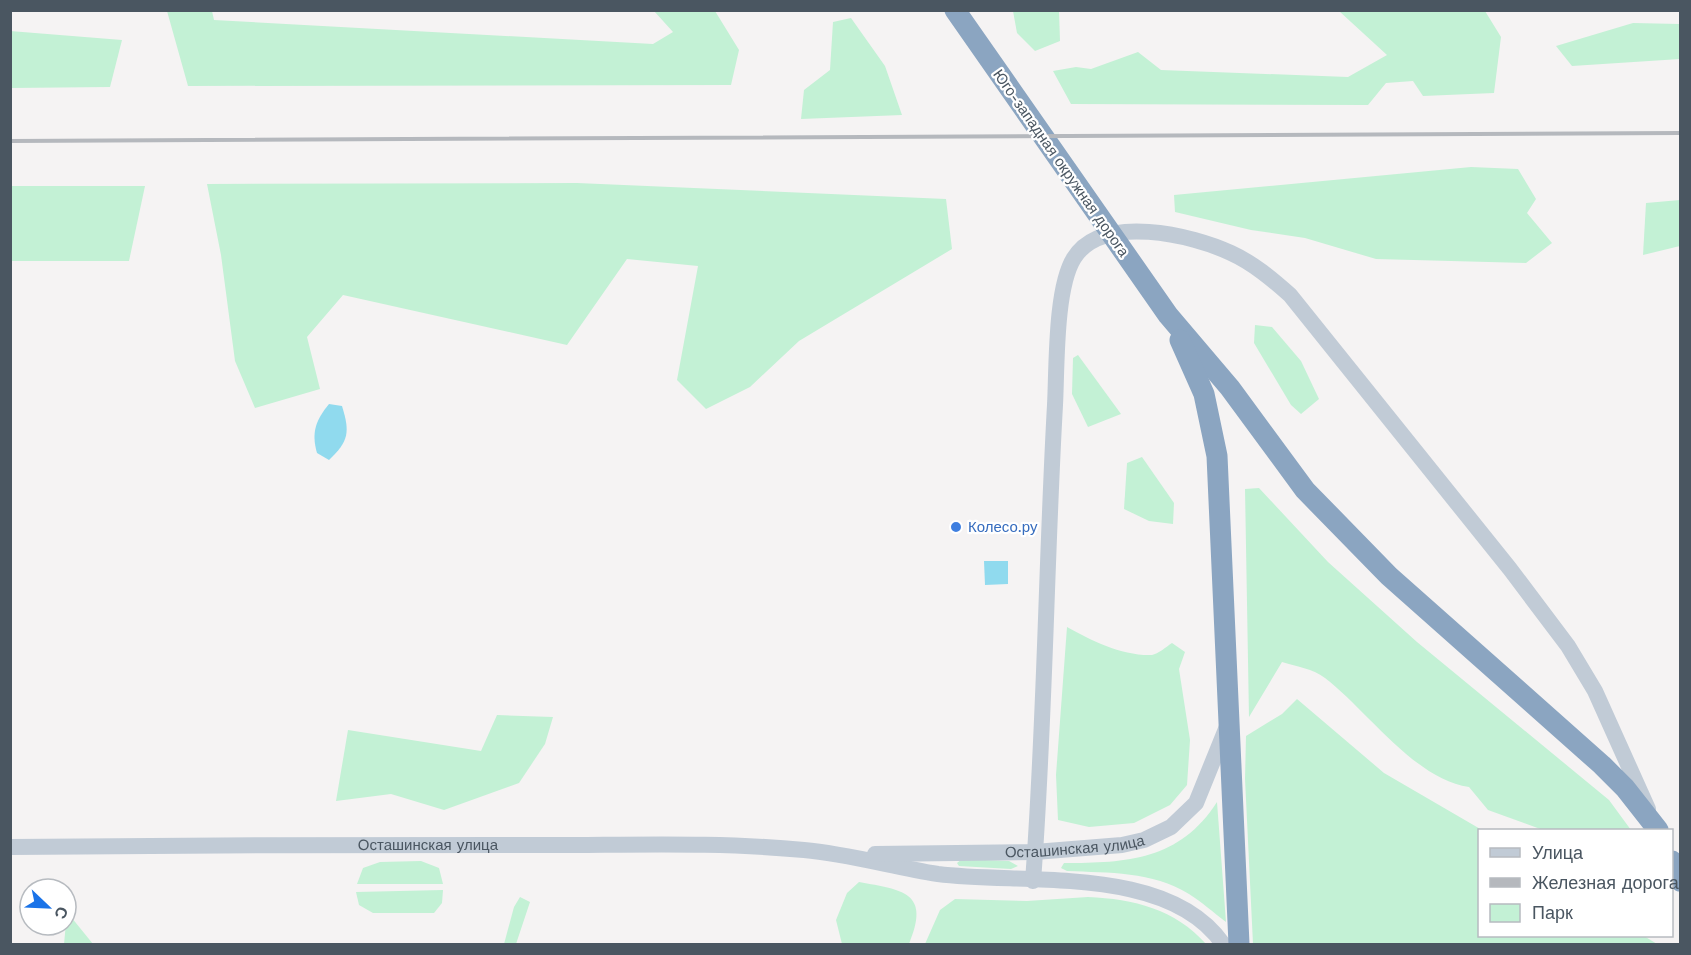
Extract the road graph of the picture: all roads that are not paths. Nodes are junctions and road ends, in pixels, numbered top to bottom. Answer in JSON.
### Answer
{"nodes":[{"id":1,"x":955,"y":10,"type":"edge"},
{"id":2,"x":1168,"y":315,"type":"junction"},
{"id":3,"x":1231,"y":718,"type":"junction"},
{"id":4,"x":1656,"y":829,"type":"edge"},
{"id":5,"x":1657,"y":829,"type":"edge"},
{"id":6,"x":10,"y":847,"type":"edge"},
{"id":7,"x":940,"y":851,"type":"junction"},
{"id":8,"x":1035,"y":852,"type":"junction"},
{"id":9,"x":847,"y":855,"type":"junction"},
{"id":10,"x":1673,"y":865,"type":"edge"},
{"id":11,"x":938,"y":874,"type":"junction"},
{"id":12,"x":1033,"y":881,"type":"junction"},
{"id":13,"x":1680,"y":881,"type":"edge"},
{"id":14,"x":1223,"y":945,"type":"edge"},
{"id":15,"x":1239,"y":945,"type":"edge"}],
"edges":[{"from":1,"to":2,"type":"highway","name":"Юго-западная окружная дорога"},
{"from":2,"to":3,"type":"highway"},
{"from":2,"to":4,"type":"highway"},
{"from":3,"to":8,"type":"street","name":"Осташинская улица"},
{"from":3,"to":15,"type":"highway"},
{"from":5,"to":8,"type":"street"},
{"from":6,"to":9,"type":"street","name":"Осташинская улица"},
{"from":7,"to":8,"type":"street","name":"Осташинская улица"},
{"from":7,"to":9,"type":"street","name":"Осташинская улица"},
{"from":7,"to":11,"type":"street"},
{"from":8,"to":12,"type":"street"},
{"from":9,"to":11,"type":"street","name":"Осташинская улица"},
{"from":10,"to":13,"type":"highway"},
{"from":11,"to":12,"type":"street","name":"Осташинская улица"},
{"from":12,"to":14,"type":"street","name":"Осташинская улица"}]}
